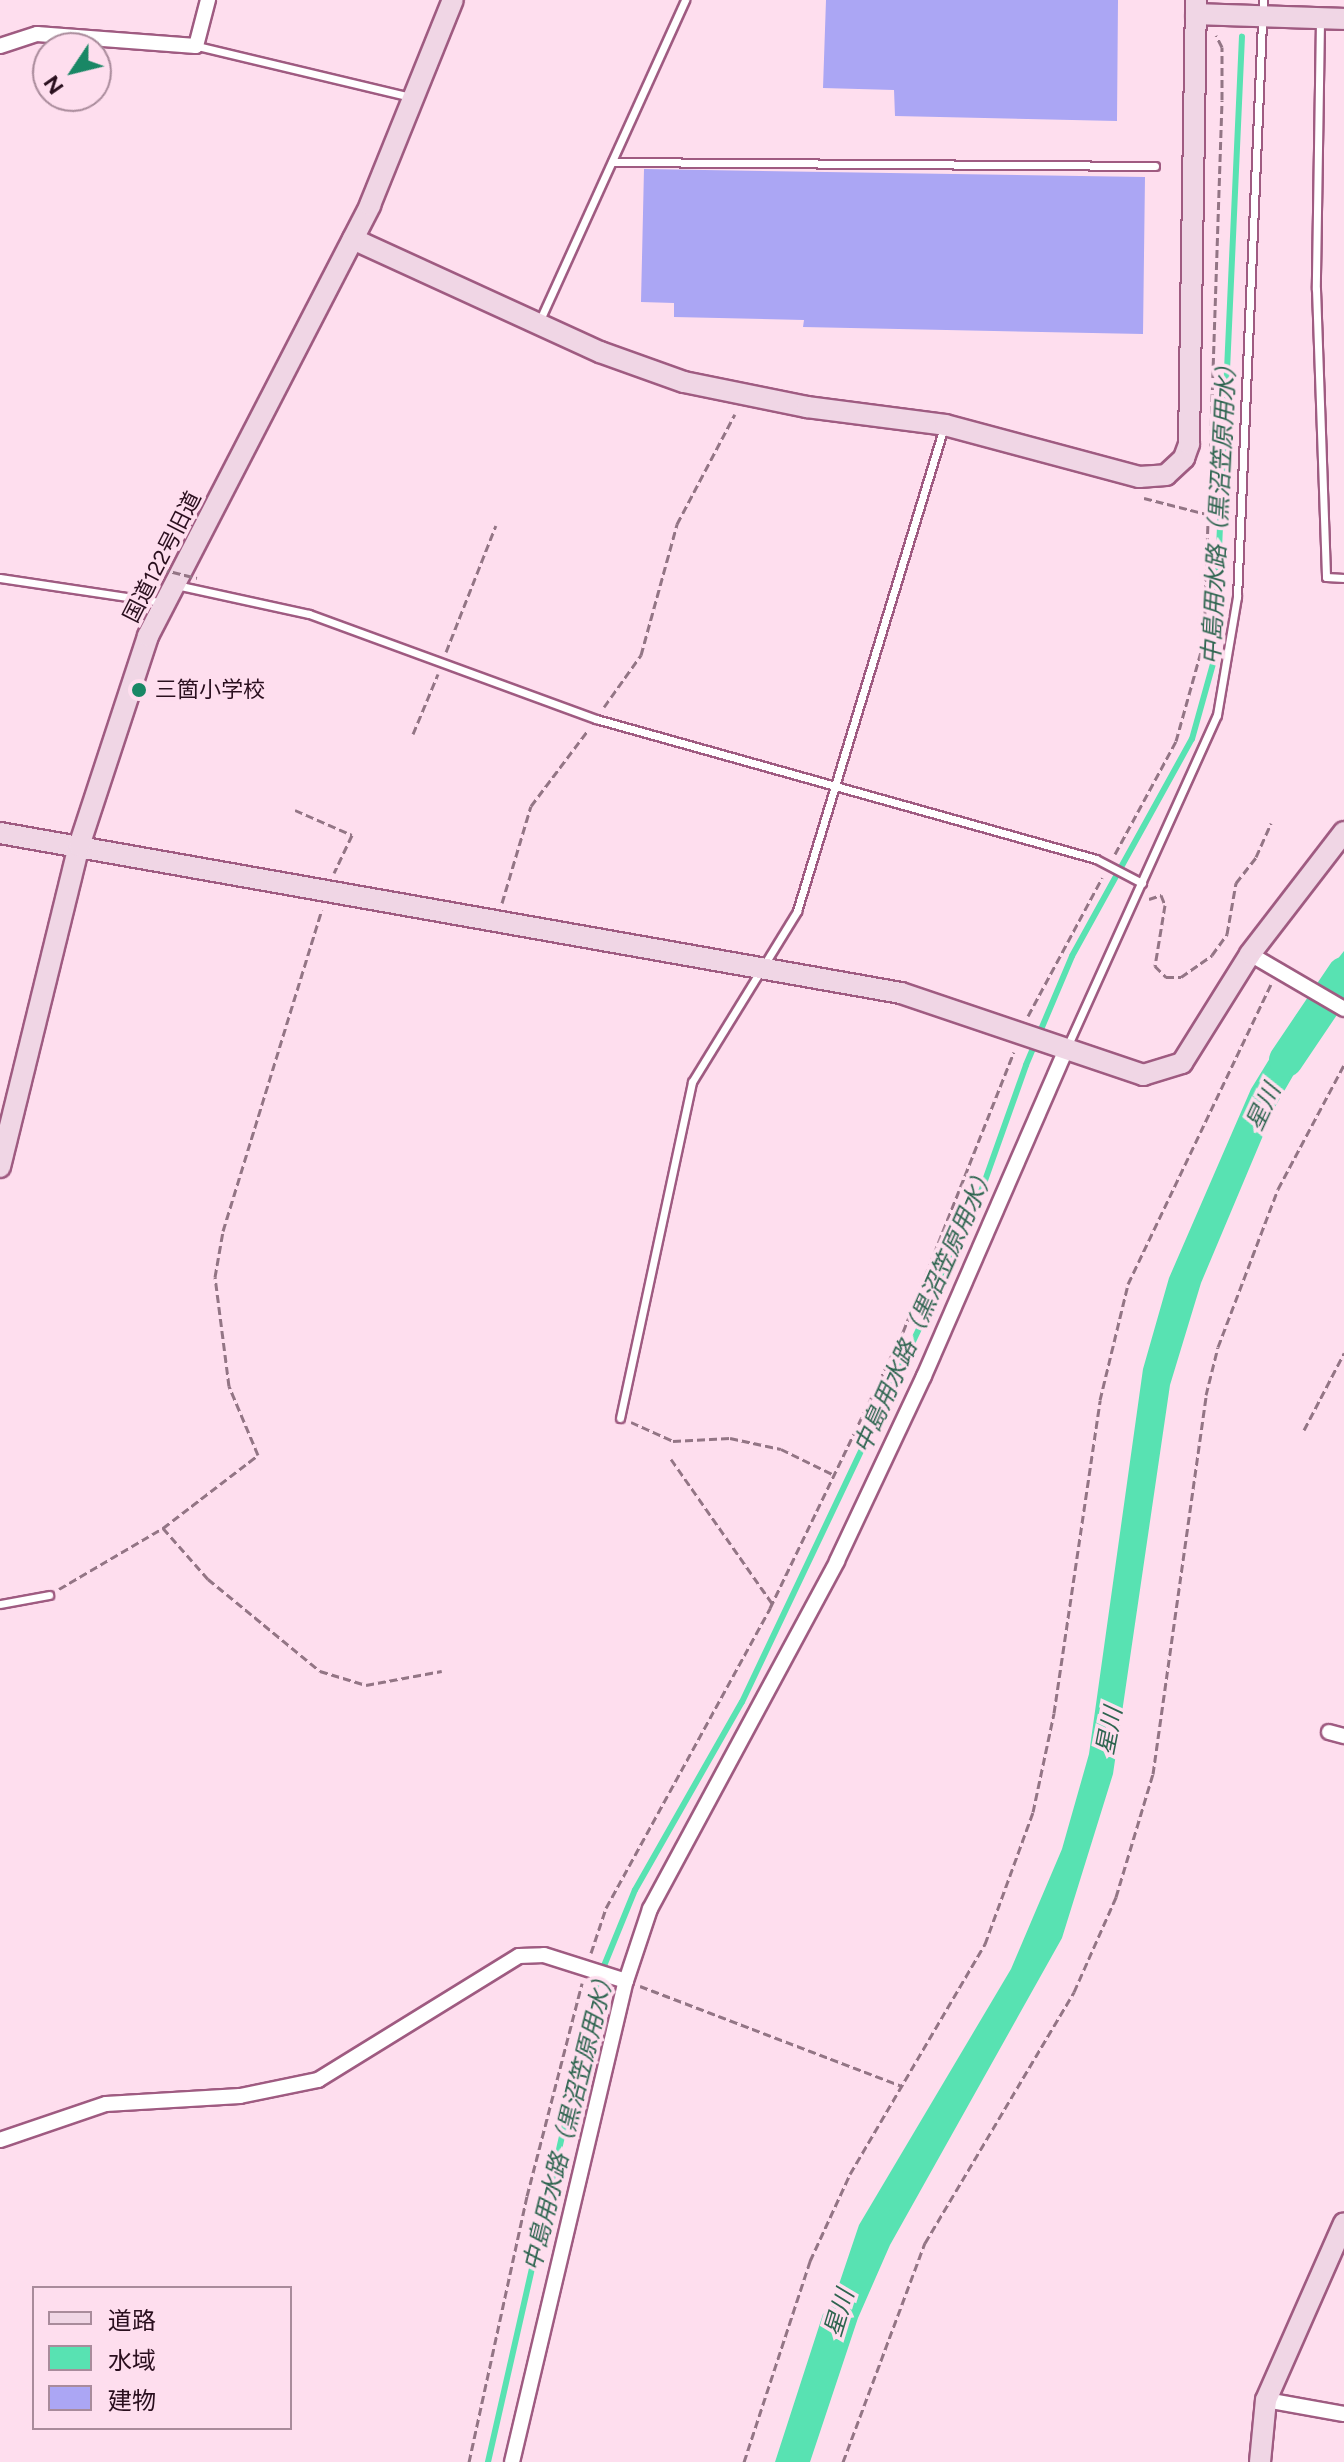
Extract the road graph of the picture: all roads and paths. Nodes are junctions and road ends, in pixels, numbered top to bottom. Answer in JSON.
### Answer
{"nodes":[{"id":1,"x":208,"y":0,"type":"edge"},
{"id":2,"x":453,"y":0,"type":"edge"},
{"id":3,"x":685,"y":0,"type":"edge"},
{"id":4,"x":1196,"y":7,"type":"edge"},
{"id":5,"x":1263,"y":8,"type":"edge"},
{"id":6,"x":1311,"y":13,"type":"junction"},
{"id":7,"x":1344,"y":19,"type":"edge"},
{"id":8,"x":0,"y":46,"type":"edge"},
{"id":9,"x":196,"y":46,"type":"junction"},
{"id":10,"x":417,"y":98,"type":"junction"},
{"id":11,"x":612,"y":162,"type":"junction"},
{"id":12,"x":1155,"y":166,"type":"dead end"},
{"id":13,"x":353,"y":239,"type":"junction"},
{"id":14,"x":538,"y":324,"type":"junction"},
{"id":15,"x":743,"y":396,"type":"junction"},
{"id":16,"x":945,"y":425,"type":"junction"},
{"id":17,"x":496,"y":525,"type":"dead end"},
{"id":18,"x":0,"y":578,"type":"edge"},
{"id":19,"x":197,"y":578,"type":"dead end"},
{"id":20,"x":1344,"y":578,"type":"edge"},
{"id":21,"x":164,"y":588,"type":"junction"},
{"id":22,"x":442,"y":662,"type":"junction"},
{"id":23,"x":596,"y":719,"type":"junction"},
{"id":24,"x":413,"y":734,"type":"dead end"},
{"id":25,"x":835,"y":788,"type":"junction"},
{"id":26,"x":295,"y":810,"type":"dead end"},
{"id":27,"x":1271,"y":823,"type":"dead end"},
{"id":28,"x":1344,"y":832,"type":"edge"},
{"id":29,"x":0,"y":833,"type":"edge"},
{"id":30,"x":79,"y":846,"type":"junction"},
{"id":31,"x":1106,"y":871,"type":"dead end"},
{"id":32,"x":1142,"y":883,"type":"junction"},
{"id":33,"x":326,"y":889,"type":"junction"},
{"id":34,"x":1149,"y":899,"type":"dead end"},
{"id":35,"x":496,"y":922,"type":"junction"},
{"id":36,"x":1216,"y":949,"type":"junction"},
{"id":37,"x":1250,"y":954,"type":"junction"},
{"id":38,"x":1222,"y":955,"type":"dead end"},
{"id":39,"x":764,"y":968,"type":"junction"},
{"id":40,"x":1271,"y":984,"type":"dead end"},
{"id":41,"x":1344,"y":1009,"type":"edge"},
{"id":42,"x":1023,"y":1032,"type":"junction"},
{"id":43,"x":1057,"y":1047,"type":"junction"},
{"id":44,"x":1344,"y":1065,"type":"edge"},
{"id":45,"x":0,"y":1167,"type":"edge"},
{"id":46,"x":1344,"y":1353,"type":"edge"},
{"id":47,"x":620,"y":1418,"type":"joint"},
{"id":48,"x":1304,"y":1430,"type":"dead end"},
{"id":49,"x":671,"y":1459,"type":"dead end"},
{"id":50,"x":834,"y":1475,"type":"junction"},
{"id":51,"x":163,"y":1528,"type":"junction"},
{"id":52,"x":49,"y":1595,"type":"joint"},
{"id":53,"x":772,"y":1603,"type":"junction"},
{"id":54,"x":0,"y":1604,"type":"edge"},
{"id":55,"x":442,"y":1671,"type":"dead end"},
{"id":56,"x":1329,"y":1732,"type":"dead end"},
{"id":57,"x":1344,"y":1736,"type":"edge"},
{"id":58,"x":587,"y":1966,"type":"junction"},
{"id":59,"x":619,"y":1978,"type":"junction"},
{"id":60,"x":902,"y":2086,"type":"junction"},
{"id":61,"x":0,"y":2140,"type":"edge"},
{"id":62,"x":1344,"y":2223,"type":"edge"},
{"id":63,"x":1266,"y":2400,"type":"junction"},
{"id":64,"x":1344,"y":2414,"type":"edge"},
{"id":65,"x":469,"y":2462,"type":"edge"},
{"id":66,"x":512,"y":2462,"type":"edge"},
{"id":67,"x":744,"y":2462,"type":"edge"},
{"id":68,"x":843,"y":2462,"type":"edge"},
{"id":69,"x":1260,"y":2462,"type":"edge"}],
"edges":[{"from":1,"to":9,"type":"street"},
{"from":2,"to":10,"type":"street","name":"国道122号旧道"},
{"from":3,"to":11,"type":"lane"},
{"from":4,"to":5,"type":"street"},
{"from":4,"to":16,"type":"street"},
{"from":5,"to":6,"type":"street"},
{"from":5,"to":32,"type":"lane"},
{"from":6,"to":7,"type":"street"},
{"from":6,"to":20,"type":"lane"},
{"from":8,"to":9,"type":"street"},
{"from":9,"to":10,"type":"lane"},
{"from":10,"to":13,"type":"street","name":"国道122号旧道"},
{"from":11,"to":12,"type":"lane"},
{"from":11,"to":14,"type":"lane"},
{"from":13,"to":14,"type":"street"},
{"from":13,"to":21,"type":"street","name":"国道122号旧道"},
{"from":14,"to":15,"type":"street"},
{"from":15,"to":16,"type":"street"},
{"from":15,"to":23,"type":"path"},
{"from":16,"to":25,"type":"lane"},
{"from":17,"to":22,"type":"path"},
{"from":18,"to":21,"type":"lane"},
{"from":19,"to":21,"type":"path","bridge":true},
{"from":21,"to":22,"type":"lane"},
{"from":21,"to":30,"type":"street","name":"国道122号旧道"},
{"from":22,"to":23,"type":"lane"},
{"from":22,"to":24,"type":"path"},
{"from":23,"to":25,"type":"lane"},
{"from":23,"to":35,"type":"path"},
{"from":25,"to":32,"type":"lane"},
{"from":25,"to":39,"type":"lane"},
{"from":26,"to":33,"type":"path"},
{"from":27,"to":36,"type":"path"},
{"from":28,"to":37,"type":"street"},
{"from":29,"to":30,"type":"street"},
{"from":30,"to":33,"type":"street"},
{"from":30,"to":45,"type":"street","name":"国道122号旧道"},
{"from":31,"to":42,"type":"path"},
{"from":32,"to":43,"type":"lane"},
{"from":33,"to":35,"type":"street"},
{"from":33,"to":51,"type":"path"},
{"from":34,"to":36,"type":"path"},
{"from":35,"to":39,"type":"street"},
{"from":36,"to":38,"type":"path"},
{"from":37,"to":41,"type":"street"},
{"from":37,"to":43,"type":"street"},
{"from":39,"to":42,"type":"street"},
{"from":39,"to":47,"type":"lane"},
{"from":40,"to":60,"type":"path"},
{"from":42,"to":43,"type":"street"},
{"from":42,"to":50,"type":"path"},
{"from":43,"to":59,"type":"street"},
{"from":44,"to":68,"type":"path"},
{"from":46,"to":48,"type":"path"},
{"from":47,"to":50,"type":"path"},
{"from":49,"to":53,"type":"path"},
{"from":50,"to":53,"type":"path"},
{"from":51,"to":52,"type":"path"},
{"from":51,"to":55,"type":"path"},
{"from":52,"to":54,"type":"lane"},
{"from":53,"to":58,"type":"path"},
{"from":56,"to":57,"type":"street"},
{"from":58,"to":59,"type":"street"},
{"from":58,"to":61,"type":"street"},
{"from":58,"to":65,"type":"path"},
{"from":59,"to":60,"type":"path"},
{"from":59,"to":66,"type":"street"},
{"from":60,"to":67,"type":"path"},
{"from":62,"to":63,"type":"street"},
{"from":63,"to":64,"type":"street"},
{"from":63,"to":69,"type":"street"}]}
